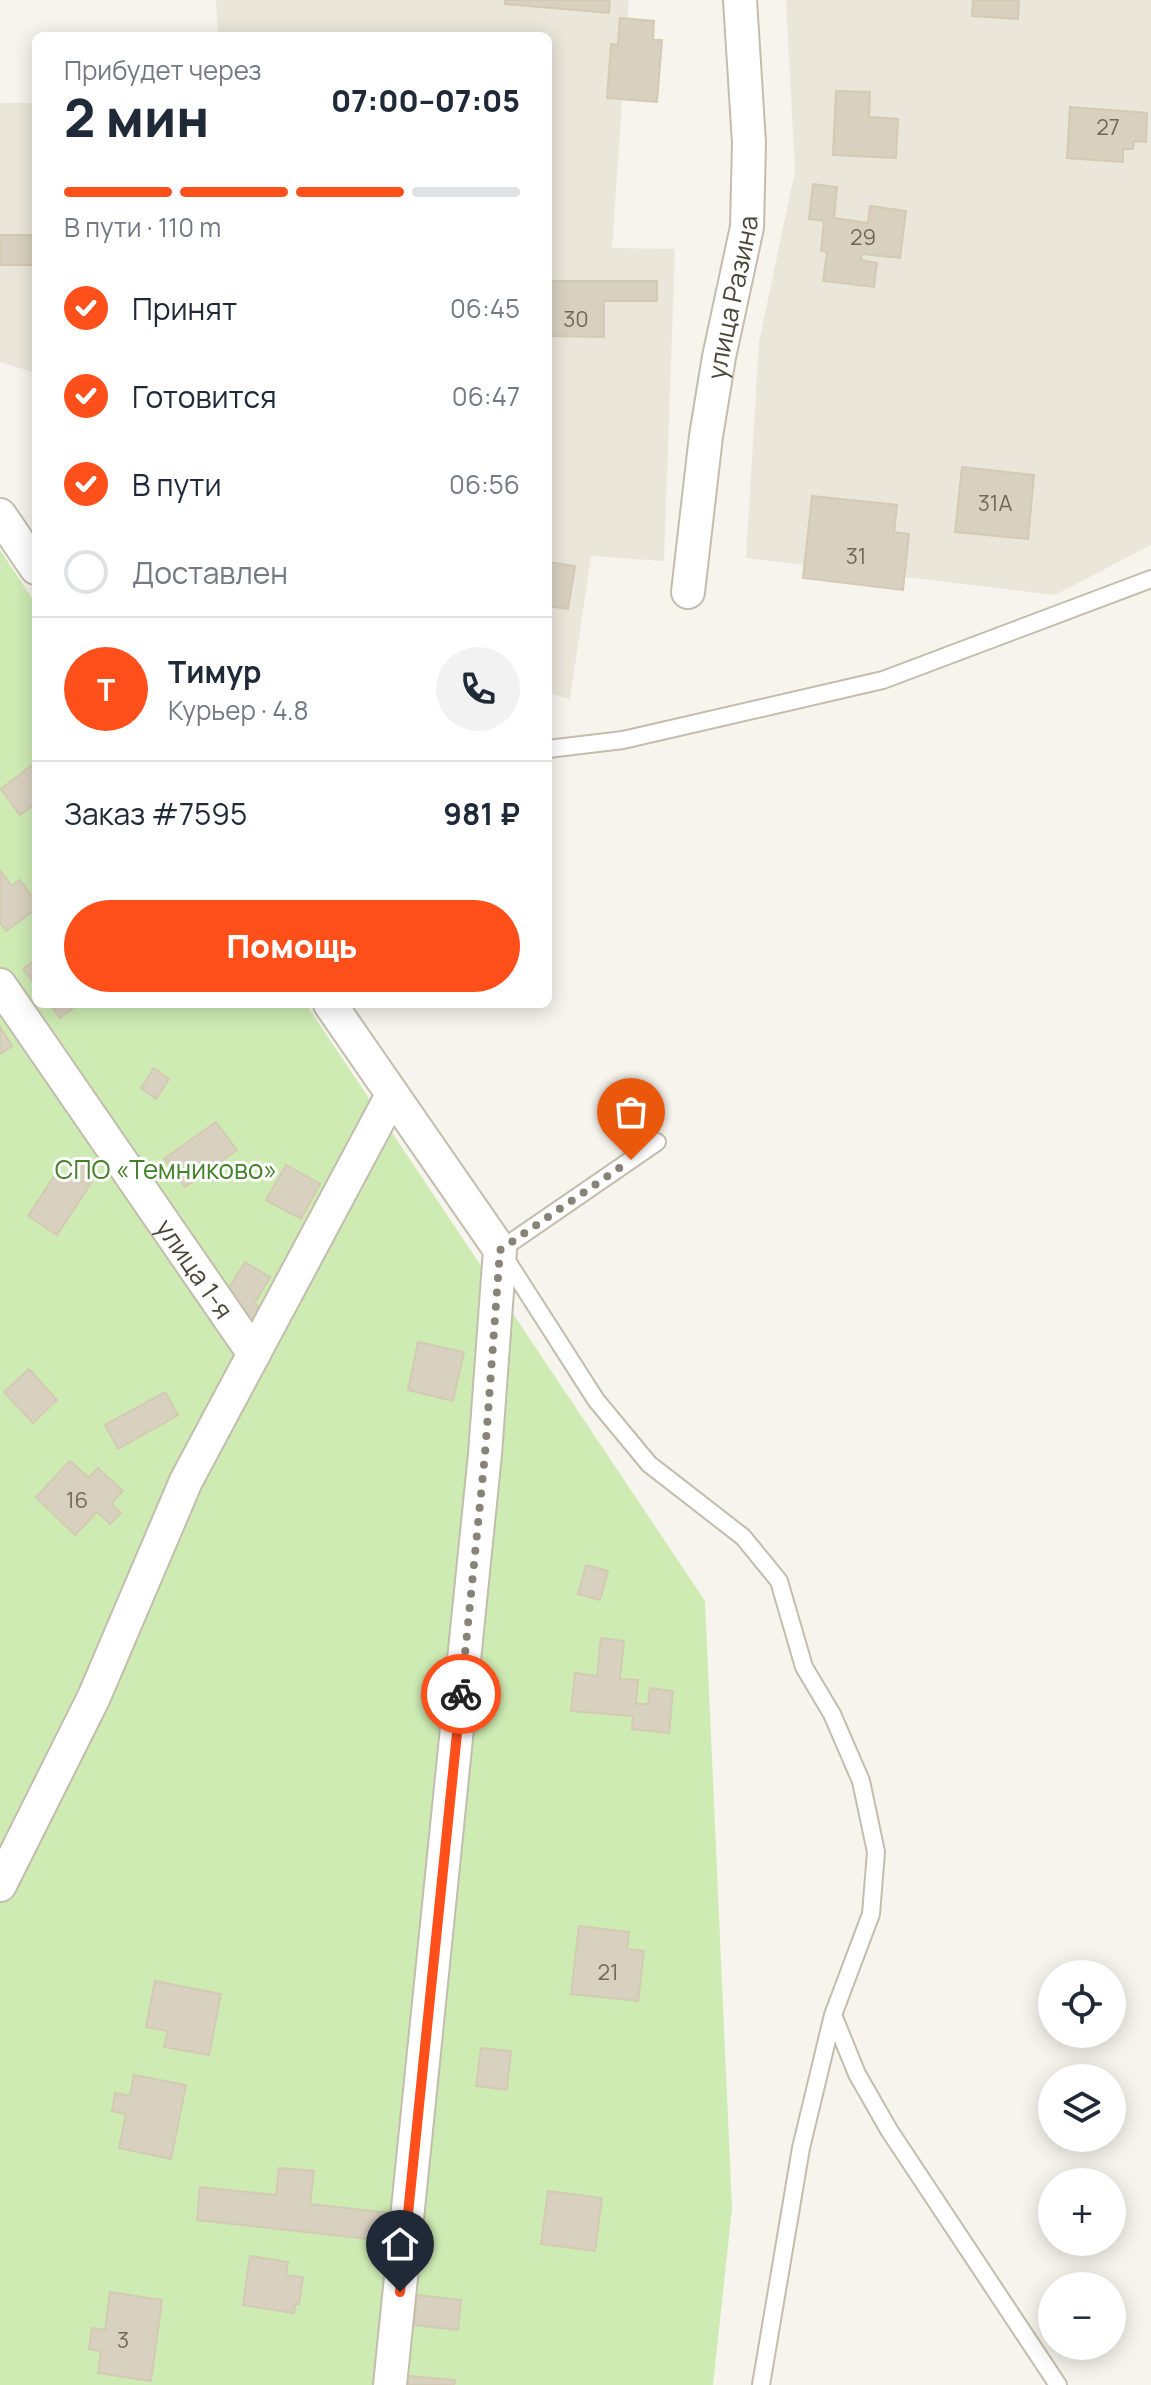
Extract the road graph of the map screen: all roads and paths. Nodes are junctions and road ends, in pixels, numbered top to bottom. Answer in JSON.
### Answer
{"nodes":[{"id":1,"x":740,"y":0,"type":"edge"},
{"id":2,"x":0,"y":515,"type":"edge"},
{"id":3,"x":32,"y":562,"type":"edge"},
{"id":4,"x":1151,"y":579,"type":"edge"},
{"id":5,"x":688,"y":592,"type":"dead end"},
{"id":6,"x":552,"y":749,"type":"edge"},
{"id":7,"x":0,"y":985,"type":"edge"},
{"id":8,"x":333,"y":1008,"type":"edge"},
{"id":9,"x":392,"y":1095,"type":"junction"},
{"id":10,"x":657,"y":1142,"type":"dead end"},
{"id":11,"x":500,"y":1250,"type":"junction"},
{"id":12,"x":254,"y":1354,"type":"junction"},
{"id":13,"x":0,"y":1885,"type":"edge"},
{"id":14,"x":833,"y":2015,"type":"junction"},
{"id":15,"x":390,"y":2385,"type":"edge"},
{"id":16,"x":761,"y":2385,"type":"edge"},
{"id":17,"x":1058,"y":2385,"type":"edge"}],
"edges":[{"from":1,"to":5,"type":"street","name":"улица Разина"},
{"from":2,"to":3,"type":"street"},
{"from":4,"to":6,"type":"lane"},
{"from":7,"to":12,"type":"street","name":"улица 1-я"},
{"from":8,"to":9,"type":"street"},
{"from":9,"to":11,"type":"street"},
{"from":9,"to":12,"type":"street"},
{"from":10,"to":11,"type":"lane"},
{"from":11,"to":14,"type":"lane"},
{"from":11,"to":15,"type":"street"},
{"from":12,"to":13,"type":"street"},
{"from":14,"to":16,"type":"lane"},
{"from":14,"to":17,"type":"lane"}]}
